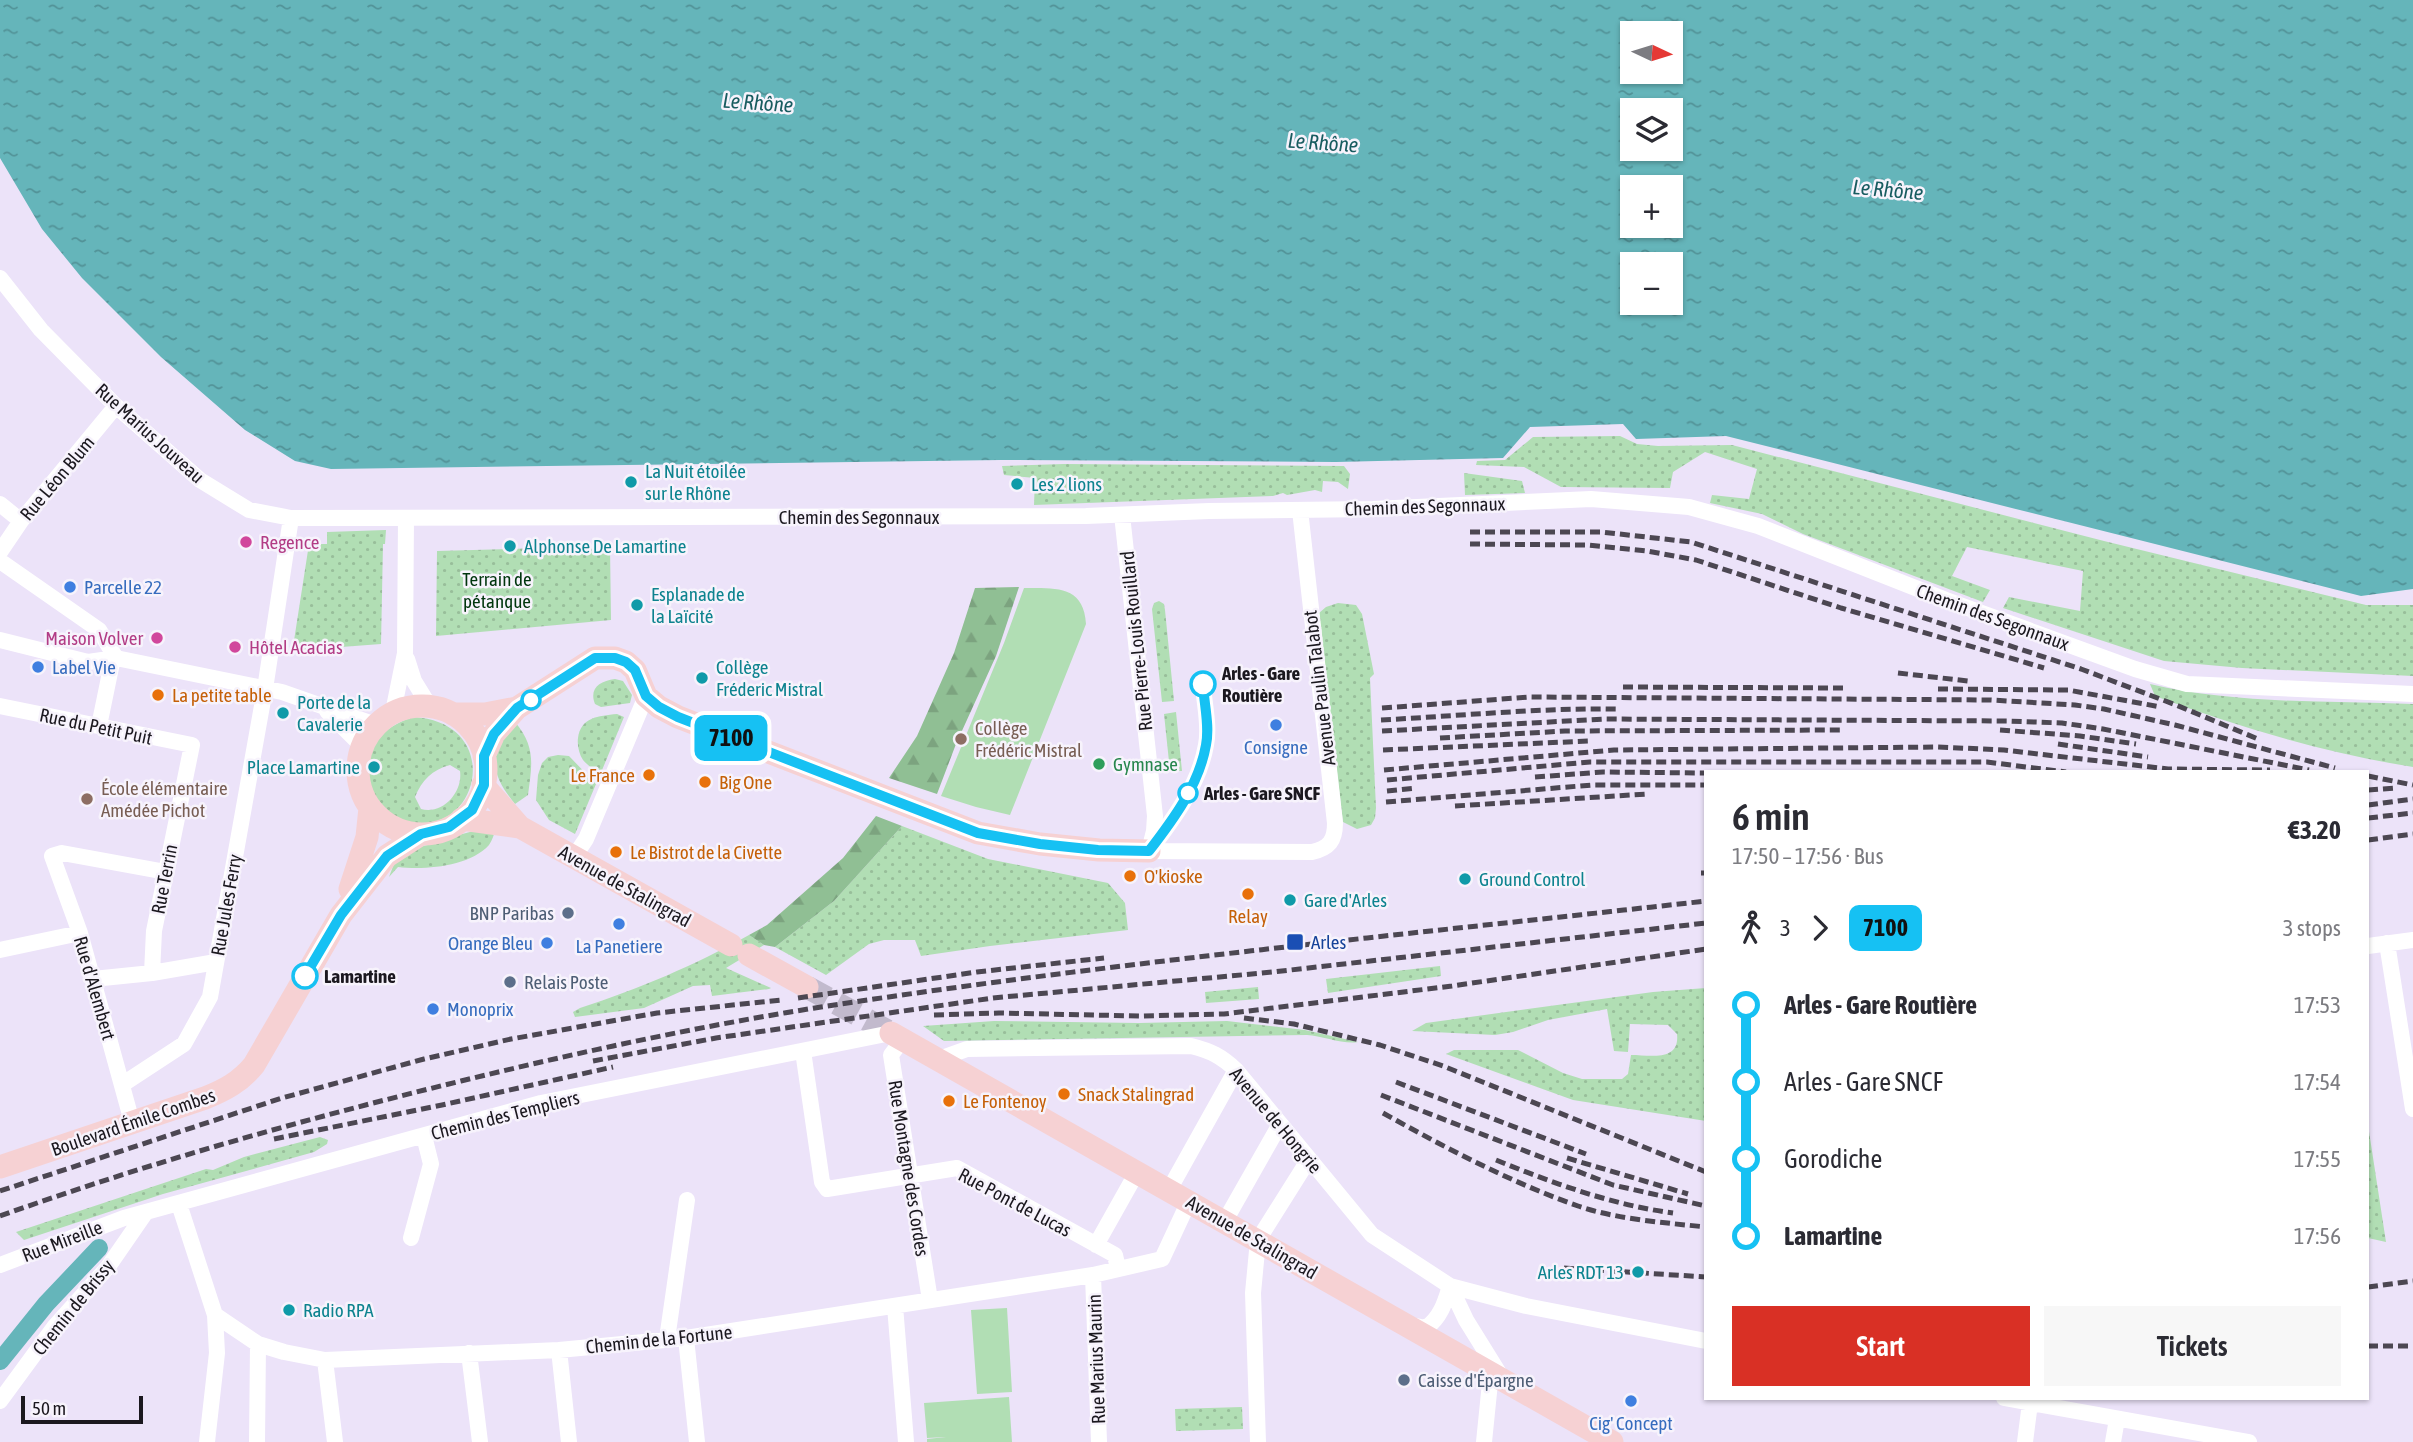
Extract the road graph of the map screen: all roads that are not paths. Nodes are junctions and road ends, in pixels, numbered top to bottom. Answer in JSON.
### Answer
{"nodes":[{"id":1,"x":0,"y":278,"type":"edge"},
{"id":2,"x":116,"y":406,"type":"junction"},
{"id":3,"x":0,"y":504,"type":"edge"},
{"id":4,"x":1300,"y":510,"type":"junction"},
{"id":5,"x":1122,"y":514,"type":"junction"},
{"id":6,"x":291,"y":518,"type":"junction"},
{"id":7,"x":406,"y":518,"type":"junction"},
{"id":8,"x":21,"y":521,"type":"junction"},
{"id":9,"x":0,"y":552,"type":"edge"},
{"id":10,"x":0,"y":561,"type":"edge"},
{"id":11,"x":0,"y":640,"type":"edge"},
{"id":12,"x":405,"y":653,"type":"junction"},
{"id":13,"x":115,"y":658,"type":"junction"},
{"id":14,"x":265,"y":689,"type":"junction"},
{"id":15,"x":2413,"y":694,"type":"edge"},
{"id":16,"x":646,"y":696,"type":"junction"},
{"id":17,"x":0,"y":706,"type":"edge"},
{"id":18,"x":323,"y":707,"type":"junction"},
{"id":19,"x":430,"y":707,"type":"junction"},
{"id":20,"x":517,"y":708,"type":"junction"},
{"id":21,"x":453,"y":715,"type":"junction"},
{"id":22,"x":385,"y":719,"type":"junction"},
{"id":23,"x":99,"y":726,"type":"junction"},
{"id":24,"x":192,"y":745,"type":"joint"},
{"id":25,"x":362,"y":746,"type":"junction"},
{"id":26,"x":484,"y":756,"type":"junction"},
{"id":27,"x":484,"y":785,"type":"junction"},
{"id":28,"x":370,"y":808,"type":"junction"},
{"id":29,"x":462,"y":819,"type":"junction"},
{"id":30,"x":520,"y":827,"type":"junction"},
{"id":31,"x":421,"y":834,"type":"junction"},
{"id":32,"x":1149,"y":851,"type":"junction"},
{"id":33,"x":574,"y":857,"type":"junction"},
{"id":34,"x":166,"y":872,"type":"junction"},
{"id":35,"x":341,"y":915,"type":"junction"},
{"id":36,"x":80,"y":933,"type":"junction"},
{"id":37,"x":2413,"y":940,"type":"edge"},
{"id":38,"x":2387,"y":943,"type":"junction"},
{"id":39,"x":2369,"y":946,"type":"edge"},
{"id":40,"x":0,"y":950,"type":"edge"},
{"id":41,"x":216,"y":962,"type":"junction"},
{"id":42,"x":152,"y":973,"type":"junction"},
{"id":43,"x":93,"y":979,"type":"junction"},
{"id":44,"x":807,"y":987,"type":"tunnel mouth"},
{"id":45,"x":897,"y":1036,"type":"junction"},
{"id":46,"x":803,"y":1051,"type":"junction"},
{"id":47,"x":939,"y":1059,"type":"junction"},
{"id":48,"x":1236,"y":1070,"type":"junction"},
{"id":49,"x":123,"y":1084,"type":"junction"},
{"id":50,"x":2413,"y":1109,"type":"edge"},
{"id":51,"x":132,"y":1122,"type":"junction"},
{"id":52,"x":1280,"y":1124,"type":"junction"},
{"id":53,"x":425,"y":1136,"type":"junction"},
{"id":54,"x":1309,"y":1159,"type":"junction"},
{"id":55,"x":0,"y":1167,"type":"edge"},
{"id":56,"x":1137,"y":1172,"type":"junction"},
{"id":57,"x":910,"y":1176,"type":"junction"},
{"id":58,"x":1179,"y":1195,"type":"junction"},
{"id":59,"x":687,"y":1199,"type":"dead end"},
{"id":60,"x":179,"y":1204,"type":"junction"},
{"id":61,"x":146,"y":1212,"type":"junction"},
{"id":62,"x":124,"y":1218,"type":"joint"},
{"id":63,"x":1225,"y":1222,"type":"junction"},
{"id":64,"x":411,"y":1238,"type":"dead end"},
{"id":65,"x":1258,"y":1240,"type":"junction"},
{"id":66,"x":1096,"y":1245,"type":"junction"},
{"id":67,"x":0,"y":1265,"type":"edge"},
{"id":68,"x":1118,"y":1269,"type":"junction"},
{"id":69,"x":1093,"y":1275,"type":"junction"},
{"id":70,"x":1450,"y":1286,"type":"junction"},
{"id":71,"x":930,"y":1300,"type":"junction"},
{"id":72,"x":895,"y":1306,"type":"junction"},
{"id":73,"x":215,"y":1315,"type":"junction"},
{"id":74,"x":1405,"y":1324,"type":"junction"},
{"id":75,"x":686,"y":1338,"type":"junction"},
{"id":76,"x":667,"y":1339,"type":"junction"},
{"id":77,"x":1704,"y":1341,"type":"edge"},
{"id":78,"x":258,"y":1344,"type":"junction"},
{"id":79,"x":559,"y":1350,"type":"junction"},
{"id":80,"x":469,"y":1353,"type":"junction"},
{"id":81,"x":324,"y":1360,"type":"junction"},
{"id":82,"x":1498,"y":1378,"type":"junction"},
{"id":83,"x":2015,"y":1400,"type":"edge"},
{"id":84,"x":0,"y":1401,"type":"edge"},
{"id":85,"x":2031,"y":1403,"type":"junction"},
{"id":86,"x":2117,"y":1419,"type":"junction"},
{"id":87,"x":207,"y":1442,"type":"edge"},
{"id":88,"x":257,"y":1442,"type":"edge"},
{"id":89,"x":335,"y":1442,"type":"edge"},
{"id":90,"x":480,"y":1442,"type":"edge"},
{"id":91,"x":569,"y":1442,"type":"edge"},
{"id":92,"x":696,"y":1442,"type":"edge"},
{"id":93,"x":906,"y":1442,"type":"edge"},
{"id":94,"x":1098,"y":1442,"type":"edge"},
{"id":95,"x":1258,"y":1442,"type":"edge"},
{"id":96,"x":1485,"y":1442,"type":"edge"},
{"id":97,"x":1612,"y":1442,"type":"edge"},
{"id":98,"x":2025,"y":1442,"type":"edge"},
{"id":99,"x":2113,"y":1442,"type":"edge"},
{"id":100,"x":2249,"y":1442,"type":"edge"}],
"edges":[{"from":1,"to":2,"type":"street","name":"Rue Marius Jouveau"},
{"from":2,"to":6,"type":"street","name":"Rue Marius Jouveau"},
{"from":2,"to":8,"type":"street","name":"Rue Léon Blum"},
{"from":3,"to":8,"type":"street"},
{"from":4,"to":5,"type":"street","name":"Chemin des Segonnaux"},
{"from":4,"to":15,"type":"street","name":"Chemin des Segonnaux"},
{"from":4,"to":32,"type":"street","name":"Avenue Paulin Talabot"},
{"from":5,"to":7,"type":"street","name":"Chemin des Segonnaux"},
{"from":5,"to":32,"type":"street","name":"Rue Pierre-Louis Rouillard"},
{"from":6,"to":7,"type":"street","name":"Rue Marius Jouveau"},
{"from":6,"to":14,"type":"street"},
{"from":7,"to":12,"type":"street"},
{"from":8,"to":9,"type":"street","name":"Rue Léon Blum"},
{"from":10,"to":13,"type":"street"},
{"from":11,"to":13,"type":"street"},
{"from":12,"to":19,"type":"street"},
{"from":12,"to":22,"type":"street"},
{"from":13,"to":14,"type":"street"},
{"from":13,"to":23,"type":"street"},
{"from":14,"to":18,"type":"street"},
{"from":14,"to":41,"type":"street","name":"Rue Jules Ferry"},
{"from":16,"to":20,"type":"main road","name":"Avenue Paulin Talabot"},
{"from":16,"to":32,"type":"main road","name":"Avenue Paulin Talabot"},
{"from":16,"to":33,"type":"street"},
{"from":17,"to":23,"type":"street","name":"Rue du Petit Puit"},
{"from":18,"to":22,"type":"street"},
{"from":18,"to":25,"type":"street"},
{"from":19,"to":21,"type":"main road"},
{"from":19,"to":22,"type":"main road"},
{"from":20,"to":21,"type":"main road","name":"Avenue Paulin Talabot"},
{"from":20,"to":26,"type":"main road"},
{"from":21,"to":26,"type":"main road"},
{"from":22,"to":25,"type":"main road"},
{"from":23,"to":24,"type":"street","name":"Rue du Petit Puit"},
{"from":24,"to":34,"type":"street","name":"Rue Terrin"},
{"from":25,"to":28,"type":"main road"},
{"from":26,"to":27,"type":"main road"},
{"from":27,"to":29,"type":"main road"},
{"from":27,"to":30,"type":"main road","name":"Avenue de Stalingrad"},
{"from":28,"to":31,"type":"main road"},
{"from":28,"to":35,"type":"main road","name":"Boulevard Émile Combes"},
{"from":29,"to":30,"type":"main road","name":"Avenue de Stalingrad"},
{"from":29,"to":31,"type":"main road"},
{"from":30,"to":33,"type":"main road","name":"Avenue de Stalingrad"},
{"from":31,"to":35,"type":"main road","name":"Boulevard Émile Combes"},
{"from":33,"to":44,"type":"main road","name":"Avenue de Stalingrad"},
{"from":34,"to":36,"type":"street","name":"Rue d'Alembert"},
{"from":34,"to":42,"type":"street","name":"Rue Terrin"},
{"from":35,"to":51,"type":"main road","name":"Boulevard Émile Combes"},
{"from":36,"to":40,"type":"street"},
{"from":36,"to":43,"type":"street","name":"Rue d'Alembert"},
{"from":37,"to":38,"type":"street"},
{"from":38,"to":39,"type":"street"},
{"from":38,"to":50,"type":"street"},
{"from":41,"to":42,"type":"street"},
{"from":41,"to":49,"type":"street","name":"Rue Jules Ferry"},
{"from":42,"to":43,"type":"street"},
{"from":43,"to":49,"type":"street","name":"Rue d'Alembert"},
{"from":45,"to":46,"type":"street","name":"Chemin des Templiers"},
{"from":45,"to":47,"type":"main road","name":"Avenue de Stalingrad"},
{"from":45,"to":57,"type":"street","name":"Rue Montagne des Cordes"},
{"from":46,"to":53,"type":"street","name":"Chemin des Templiers"},
{"from":46,"to":57,"type":"street","name":"Rue Pont de Lucas"},
{"from":47,"to":48,"type":"street","name":"Avenue de Hongrie"},
{"from":47,"to":56,"type":"main road","name":"Avenue de Stalingrad"},
{"from":48,"to":52,"type":"street","name":"Avenue de Hongrie"},
{"from":48,"to":58,"type":"street"},
{"from":49,"to":51,"type":"street","name":"Rue d'Alembert"},
{"from":51,"to":55,"type":"main road","name":"Boulevard Émile Combes"},
{"from":52,"to":54,"type":"street","name":"Avenue de Hongrie"},
{"from":52,"to":63,"type":"street"},
{"from":53,"to":60,"type":"street","name":"Chemin des Templiers"},
{"from":53,"to":64,"type":"street"},
{"from":54,"to":65,"type":"street"},
{"from":54,"to":70,"type":"street","name":"Avenue de Hongrie"},
{"from":56,"to":58,"type":"main road","name":"Avenue de Stalingrad"},
{"from":56,"to":66,"type":"street"},
{"from":57,"to":66,"type":"street","name":"Rue Pont de Lucas"},
{"from":57,"to":71,"type":"street","name":"Rue Montagne des Cordes"},
{"from":58,"to":63,"type":"main road","name":"Avenue de Stalingrad"},
{"from":58,"to":68,"type":"street","name":"Chemin de la Fortune"},
{"from":59,"to":76,"type":"street"},
{"from":60,"to":61,"type":"street","name":"Chemin des Templiers"},
{"from":60,"to":73,"type":"street"},
{"from":61,"to":62,"type":"street","name":"Chemin des Templiers"},
{"from":61,"to":84,"type":"street","name":"Chemin de Brissy"},
{"from":62,"to":67,"type":"street","name":"Rue Mireille"},
{"from":63,"to":65,"type":"main road","name":"Avenue de Stalingrad"},
{"from":65,"to":74,"type":"main road","name":"Avenue de Stalingrad"},
{"from":65,"to":95,"type":"street"},
{"from":66,"to":68,"type":"street","name":"Rue Pont de Lucas"},
{"from":68,"to":69,"type":"street","name":"Chemin de la Fortune"},
{"from":69,"to":71,"type":"street","name":"Chemin de la Fortune"},
{"from":69,"to":94,"type":"street","name":"Rue Marius Maurin"},
{"from":70,"to":74,"type":"street"},
{"from":70,"to":77,"type":"street","name":"Avenue de Hongrie"},
{"from":70,"to":82,"type":"street"},
{"from":71,"to":72,"type":"street","name":"Chemin de la Fortune"},
{"from":72,"to":75,"type":"street","name":"Chemin de la Fortune"},
{"from":72,"to":93,"type":"street"},
{"from":73,"to":78,"type":"street","name":"Chemin de la Fortune"},
{"from":73,"to":87,"type":"street"},
{"from":74,"to":82,"type":"main road","name":"Avenue de Stalingrad"},
{"from":75,"to":76,"type":"street","name":"Chemin de la Fortune"},
{"from":75,"to":92,"type":"street"},
{"from":76,"to":79,"type":"street","name":"Chemin de la Fortune"},
{"from":78,"to":81,"type":"street","name":"Chemin de la Fortune"},
{"from":78,"to":88,"type":"street"},
{"from":79,"to":80,"type":"street","name":"Chemin de la Fortune"},
{"from":79,"to":91,"type":"street"},
{"from":80,"to":81,"type":"street","name":"Chemin de la Fortune"},
{"from":80,"to":90,"type":"street"},
{"from":81,"to":89,"type":"street"},
{"from":82,"to":96,"type":"street"},
{"from":82,"to":97,"type":"main road","name":"Avenue de Stalingrad"},
{"from":83,"to":85,"type":"street"},
{"from":85,"to":86,"type":"street"},
{"from":85,"to":98,"type":"street"},
{"from":86,"to":99,"type":"street"},
{"from":86,"to":100,"type":"street"}]}
